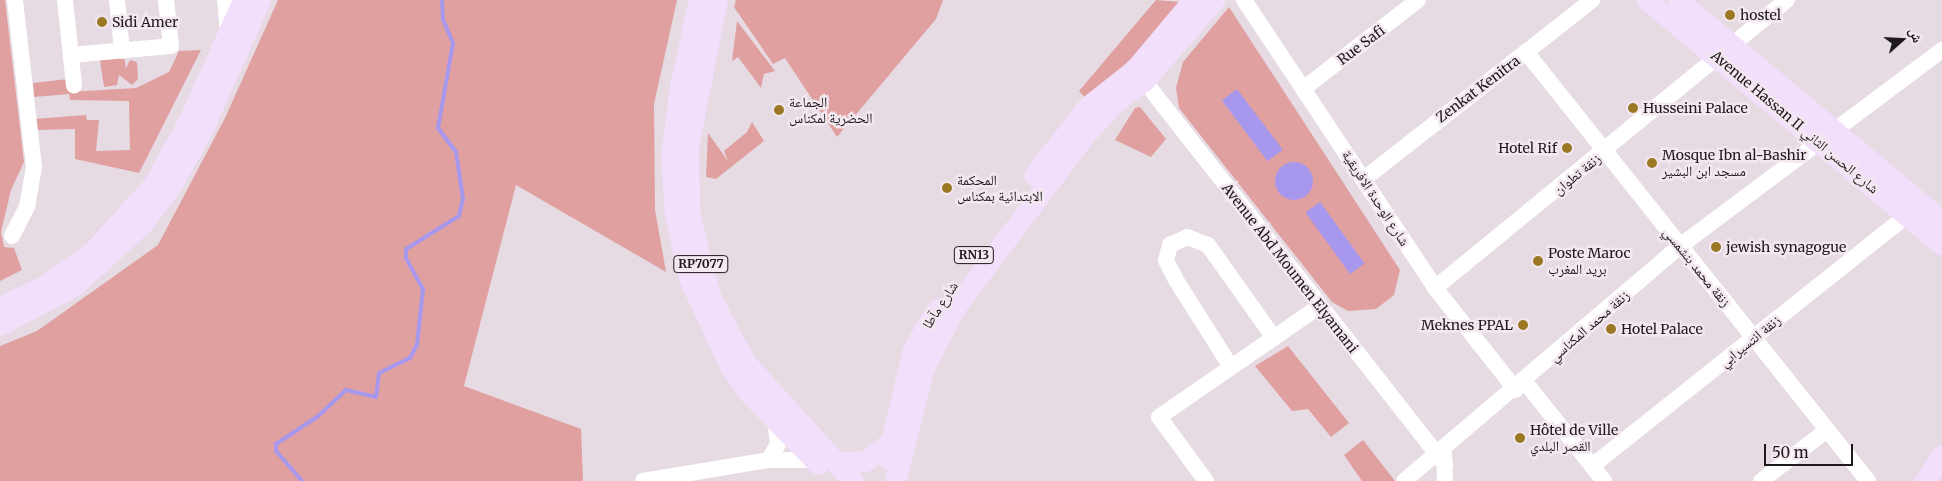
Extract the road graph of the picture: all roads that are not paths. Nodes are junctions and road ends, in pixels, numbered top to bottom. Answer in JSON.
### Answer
{"nodes":[{"id":1,"x":15,"y":0,"type":"edge"},
{"id":2,"x":65,"y":0,"type":"edge"},
{"id":3,"x":117,"y":0,"type":"edge"},
{"id":4,"x":166,"y":0,"type":"edge"},
{"id":5,"x":225,"y":0,"type":"edge"},
{"id":6,"x":243,"y":0,"type":"edge"},
{"id":7,"x":260,"y":0,"type":"edge"},
{"id":8,"x":700,"y":0,"type":"edge"},
{"id":9,"x":717,"y":0,"type":"edge"},
{"id":10,"x":1193,"y":0,"type":"edge"},
{"id":11,"x":1214,"y":0,"type":"edge"},
{"id":12,"x":1244,"y":0,"type":"edge"},
{"id":13,"x":1418,"y":0,"type":"edge"},
{"id":14,"x":1592,"y":0,"type":"edge"},
{"id":15,"x":1647,"y":0,"type":"edge"},
{"id":16,"x":1678,"y":0,"type":"edge"},
{"id":17,"x":1787,"y":0,"type":"edge"},
{"id":18,"x":228,"y":33,"type":"junction"},
{"id":19,"x":1724,"y":50,"type":"junction"},
{"id":20,"x":122,"y":51,"type":"junction"},
{"id":21,"x":1526,"y":52,"type":"junction"},
{"id":22,"x":71,"y":55,"type":"junction"},
{"id":23,"x":1940,"y":56,"type":"edge"},
{"id":24,"x":1139,"y":75,"type":"junction"},
{"id":25,"x":74,"y":86,"type":"dead end"},
{"id":26,"x":1303,"y":89,"type":"junction"},
{"id":27,"x":1827,"y":135,"type":"junction"},
{"id":28,"x":1604,"y":153,"type":"junction"},
{"id":29,"x":1364,"y":179,"type":"junction"},
{"id":30,"x":1906,"y":216,"type":"junction"},
{"id":31,"x":1942,"y":221,"type":"edge"},
{"id":32,"x":12,"y":236,"type":"dead end"},
{"id":33,"x":1942,"y":245,"type":"edge"},
{"id":34,"x":1680,"y":246,"type":"junction"},
{"id":35,"x":1435,"y":288,"type":"junction"},
{"id":36,"x":1320,"y":306,"type":"junction"},
{"id":37,"x":0,"y":308,"type":"edge"},
{"id":38,"x":0,"y":325,"type":"edge"},
{"id":39,"x":1274,"y":338,"type":"junction"},
{"id":40,"x":1754,"y":338,"type":"junction"},
{"id":41,"x":1231,"y":368,"type":"junction"},
{"id":42,"x":1520,"y":386,"type":"junction"},
{"id":43,"x":775,"y":421,"type":"junction"},
{"id":44,"x":1827,"y":430,"type":"junction"},
{"id":45,"x":890,"y":442,"type":"junction"},
{"id":46,"x":1942,"y":455,"type":"edge"},
{"id":47,"x":1442,"y":456,"type":"junction"},
{"id":48,"x":769,"y":460,"type":"junction"},
{"id":49,"x":814,"y":460,"type":"junction"},
{"id":50,"x":1592,"y":466,"type":"junction"},
{"id":51,"x":835,"y":472,"type":"edge"},
{"id":52,"x":643,"y":481,"type":"edge"},
{"id":53,"x":853,"y":481,"type":"edge"},
{"id":54,"x":883,"y":481,"type":"edge"},
{"id":55,"x":895,"y":481,"type":"edge"},
{"id":56,"x":1206,"y":481,"type":"edge"},
{"id":57,"x":1404,"y":481,"type":"edge"},
{"id":58,"x":1445,"y":481,"type":"edge"},
{"id":59,"x":1604,"y":481,"type":"edge"},
{"id":60,"x":1761,"y":481,"type":"edge"},
{"id":61,"x":1868,"y":481,"type":"edge"},
{"id":62,"x":1925,"y":481,"type":"edge"}],
"edges":[{"from":1,"to":32,"type":"street"},
{"from":2,"to":22,"type":"street"},
{"from":3,"to":20,"type":"street"},
{"from":4,"to":20,"type":"street"},
{"from":5,"to":18,"type":"street"},
{"from":6,"to":18,"type":"main road"},
{"from":7,"to":38,"type":"main road"},
{"from":8,"to":43,"type":"main road","number":"RP7077"},
{"from":9,"to":51,"type":"main road","number":"RP7077"},
{"from":10,"to":24,"type":"main road","number":"RN13"},
{"from":11,"to":24,"type":"main road","number":"RN13"},
{"from":12,"to":26,"type":"street","name":"شارع الوحدة الافريقية"},
{"from":13,"to":26,"type":"street","name":"Rue Safi"},
{"from":14,"to":21,"type":"street","name":"Zenkat Kenitra"},
{"from":15,"to":19,"type":"main road","name":"Avenue Hassan II شارع الحسن الثاني"},
{"from":16,"to":19,"type":"main road","name":"Avenue Hassan II شارع الحسن الثاني"},
{"from":17,"to":19,"type":"street","name":"زنقة تطوان"},
{"from":18,"to":37,"type":"main road"},
{"from":19,"to":27,"type":"main road","name":"Avenue Hassan II شارع الحسن الثاني"},
{"from":19,"to":28,"type":"street","name":"زنقة تطوان"},
{"from":20,"to":22,"type":"street"},
{"from":21,"to":28,"type":"street","name":"زنقة محمد بنشمسي"},
{"from":21,"to":29,"type":"street","name":"Zenkat Kenitra"},
{"from":22,"to":25,"type":"street"},
{"from":23,"to":27,"type":"street","name":"زنقة محمد المكناسي"},
{"from":24,"to":36,"type":"street","name":"Avenue Abd Moumen Elyamani"},
{"from":24,"to":45,"type":"main road","name":"شارع مآطا","number":"RN13"},
{"from":24,"to":55,"type":"main road","number":"RN13"},
{"from":26,"to":29,"type":"street","name":"شارع الوحدة الافريقية"},
{"from":27,"to":30,"type":"main road","name":"Avenue Hassan II شارع الحسن الثاني"},
{"from":27,"to":31,"type":"main road","name":"Avenue Hassan II شارع الحسن الثاني"},
{"from":27,"to":34,"type":"street","name":"زنقة محمد المكناسي"},
{"from":28,"to":34,"type":"street","name":"زنقة محمد بنشمسي"},
{"from":28,"to":35,"type":"street","name":"زنقة تطوان"},
{"from":29,"to":35,"type":"street","name":"شارع الوحدة الافريقية"},
{"from":30,"to":33,"type":"main road","name":"Avenue Hassan II شارع الحسن الثاني"},
{"from":30,"to":40,"type":"street","name":"زنقة انتسيرابي"},
{"from":34,"to":40,"type":"street","name":"زنقة محمد بنشمسي"},
{"from":34,"to":42,"type":"street","name":"زنقة محمد المكناسي"},
{"from":35,"to":42,"type":"street","name":"شارع الوحدة الافريقية"},
{"from":36,"to":39,"type":"street"},
{"from":36,"to":47,"type":"street","name":"Avenue Abd Moumen Elyamani"},
{"from":39,"to":41,"type":"street"},
{"from":39,"to":41,"type":"street"},
{"from":40,"to":44,"type":"street","name":"زنقة محمد بنشمسي"},
{"from":40,"to":50,"type":"street","name":"زنقة انتسيرابي"},
{"from":41,"to":56,"type":"street"},
{"from":42,"to":47,"type":"street","name":"زنقة محمد المكناسي"},
{"from":42,"to":50,"type":"street","name":"شارع الوحدة الافريقية"},
{"from":43,"to":48,"type":"street"},
{"from":43,"to":49,"type":"main road","number":"RP7077"},
{"from":44,"to":60,"type":"street"},
{"from":44,"to":61,"type":"street","name":"زنقة محمد بنشمسي"},
{"from":45,"to":51,"type":"main road"},
{"from":45,"to":54,"type":"main road","name":"شارع مآطا","number":"RN13"},
{"from":46,"to":62,"type":"main road"},
{"from":47,"to":57,"type":"street","name":"زنقة محمد المكناسي"},
{"from":47,"to":58,"type":"street"},
{"from":48,"to":49,"type":"street"},
{"from":48,"to":52,"type":"street"},
{"from":49,"to":51,"type":"main road","number":"RP7077"},
{"from":50,"to":59,"type":"street","name":"شارع الوحدة الافريقية"},
{"from":51,"to":53,"type":"main road","number":"RP7077"}]}
